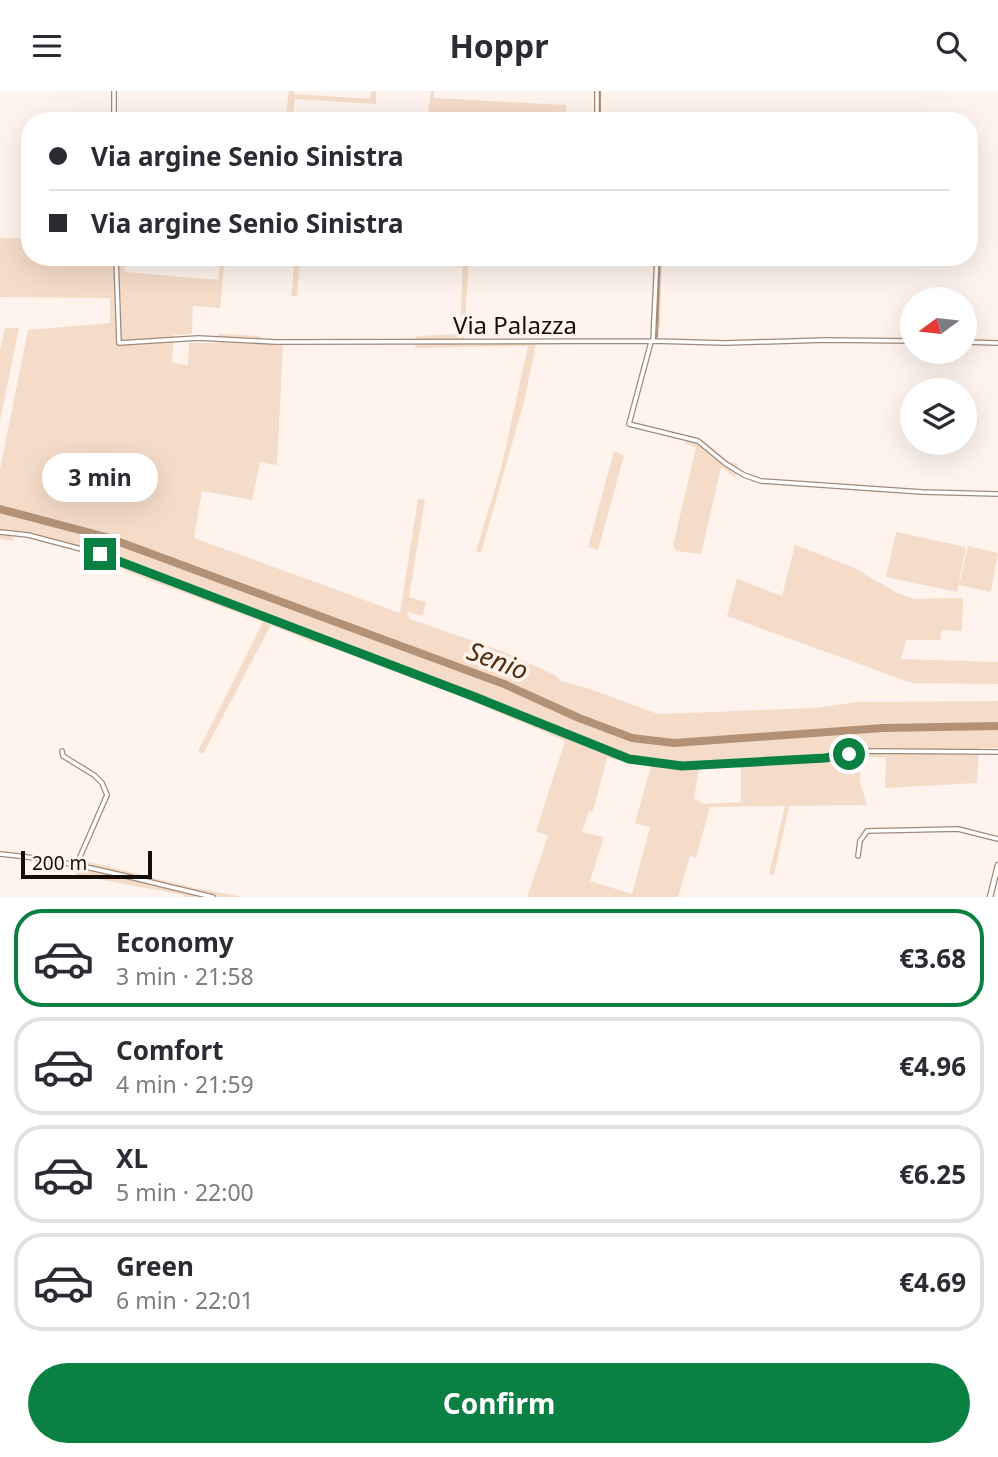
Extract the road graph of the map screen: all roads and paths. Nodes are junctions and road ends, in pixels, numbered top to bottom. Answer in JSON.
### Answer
{"nodes":[{"id":1,"x":114,"y":91,"type":"edge"},
{"id":2,"x":597,"y":91,"type":"edge"},
{"id":3,"x":114,"y":112,"type":"edge"},
{"id":4,"x":597,"y":112,"type":"edge"},
{"id":5,"x":116,"y":266,"type":"edge"},
{"id":6,"x":656,"y":266,"type":"edge"},
{"id":7,"x":900,"y":341,"type":"edge"},
{"id":8,"x":652,"y":342,"type":"junction"},
{"id":9,"x":977,"y":342,"type":"edge"},
{"id":10,"x":998,"y":342,"type":"edge"},
{"id":11,"x":998,"y":494,"type":"edge"},
{"id":12,"x":0,"y":531,"type":"edge"},
{"id":13,"x":62,"y":751,"type":"dead end"},
{"id":14,"x":998,"y":752,"type":"edge"},
{"id":15,"x":998,"y":839,"type":"edge"},
{"id":16,"x":0,"y":854,"type":"edge"},
{"id":17,"x":858,"y":856,"type":"dead end"},
{"id":18,"x":998,"y":865,"type":"edge"},
{"id":19,"x":76,"y":866,"type":"junction"},
{"id":20,"x":213,"y":897,"type":"edge"},
{"id":21,"x":991,"y":897,"type":"edge"}],
"edges":[{"from":1,"to":3,"type":"street"},
{"from":2,"to":4,"type":"street"},
{"from":5,"to":8,"type":"street","name":"Via Palazza"},
{"from":6,"to":8,"type":"street"},
{"from":7,"to":8,"type":"street","name":"Via Palazza"},
{"from":8,"to":11,"type":"street"},
{"from":9,"to":10,"type":"street"},
{"from":12,"to":14,"type":"street"},
{"from":13,"to":19,"type":"street"},
{"from":15,"to":17,"type":"street"},
{"from":16,"to":19,"type":"street"},
{"from":18,"to":21,"type":"street"},
{"from":19,"to":20,"type":"street"}]}
